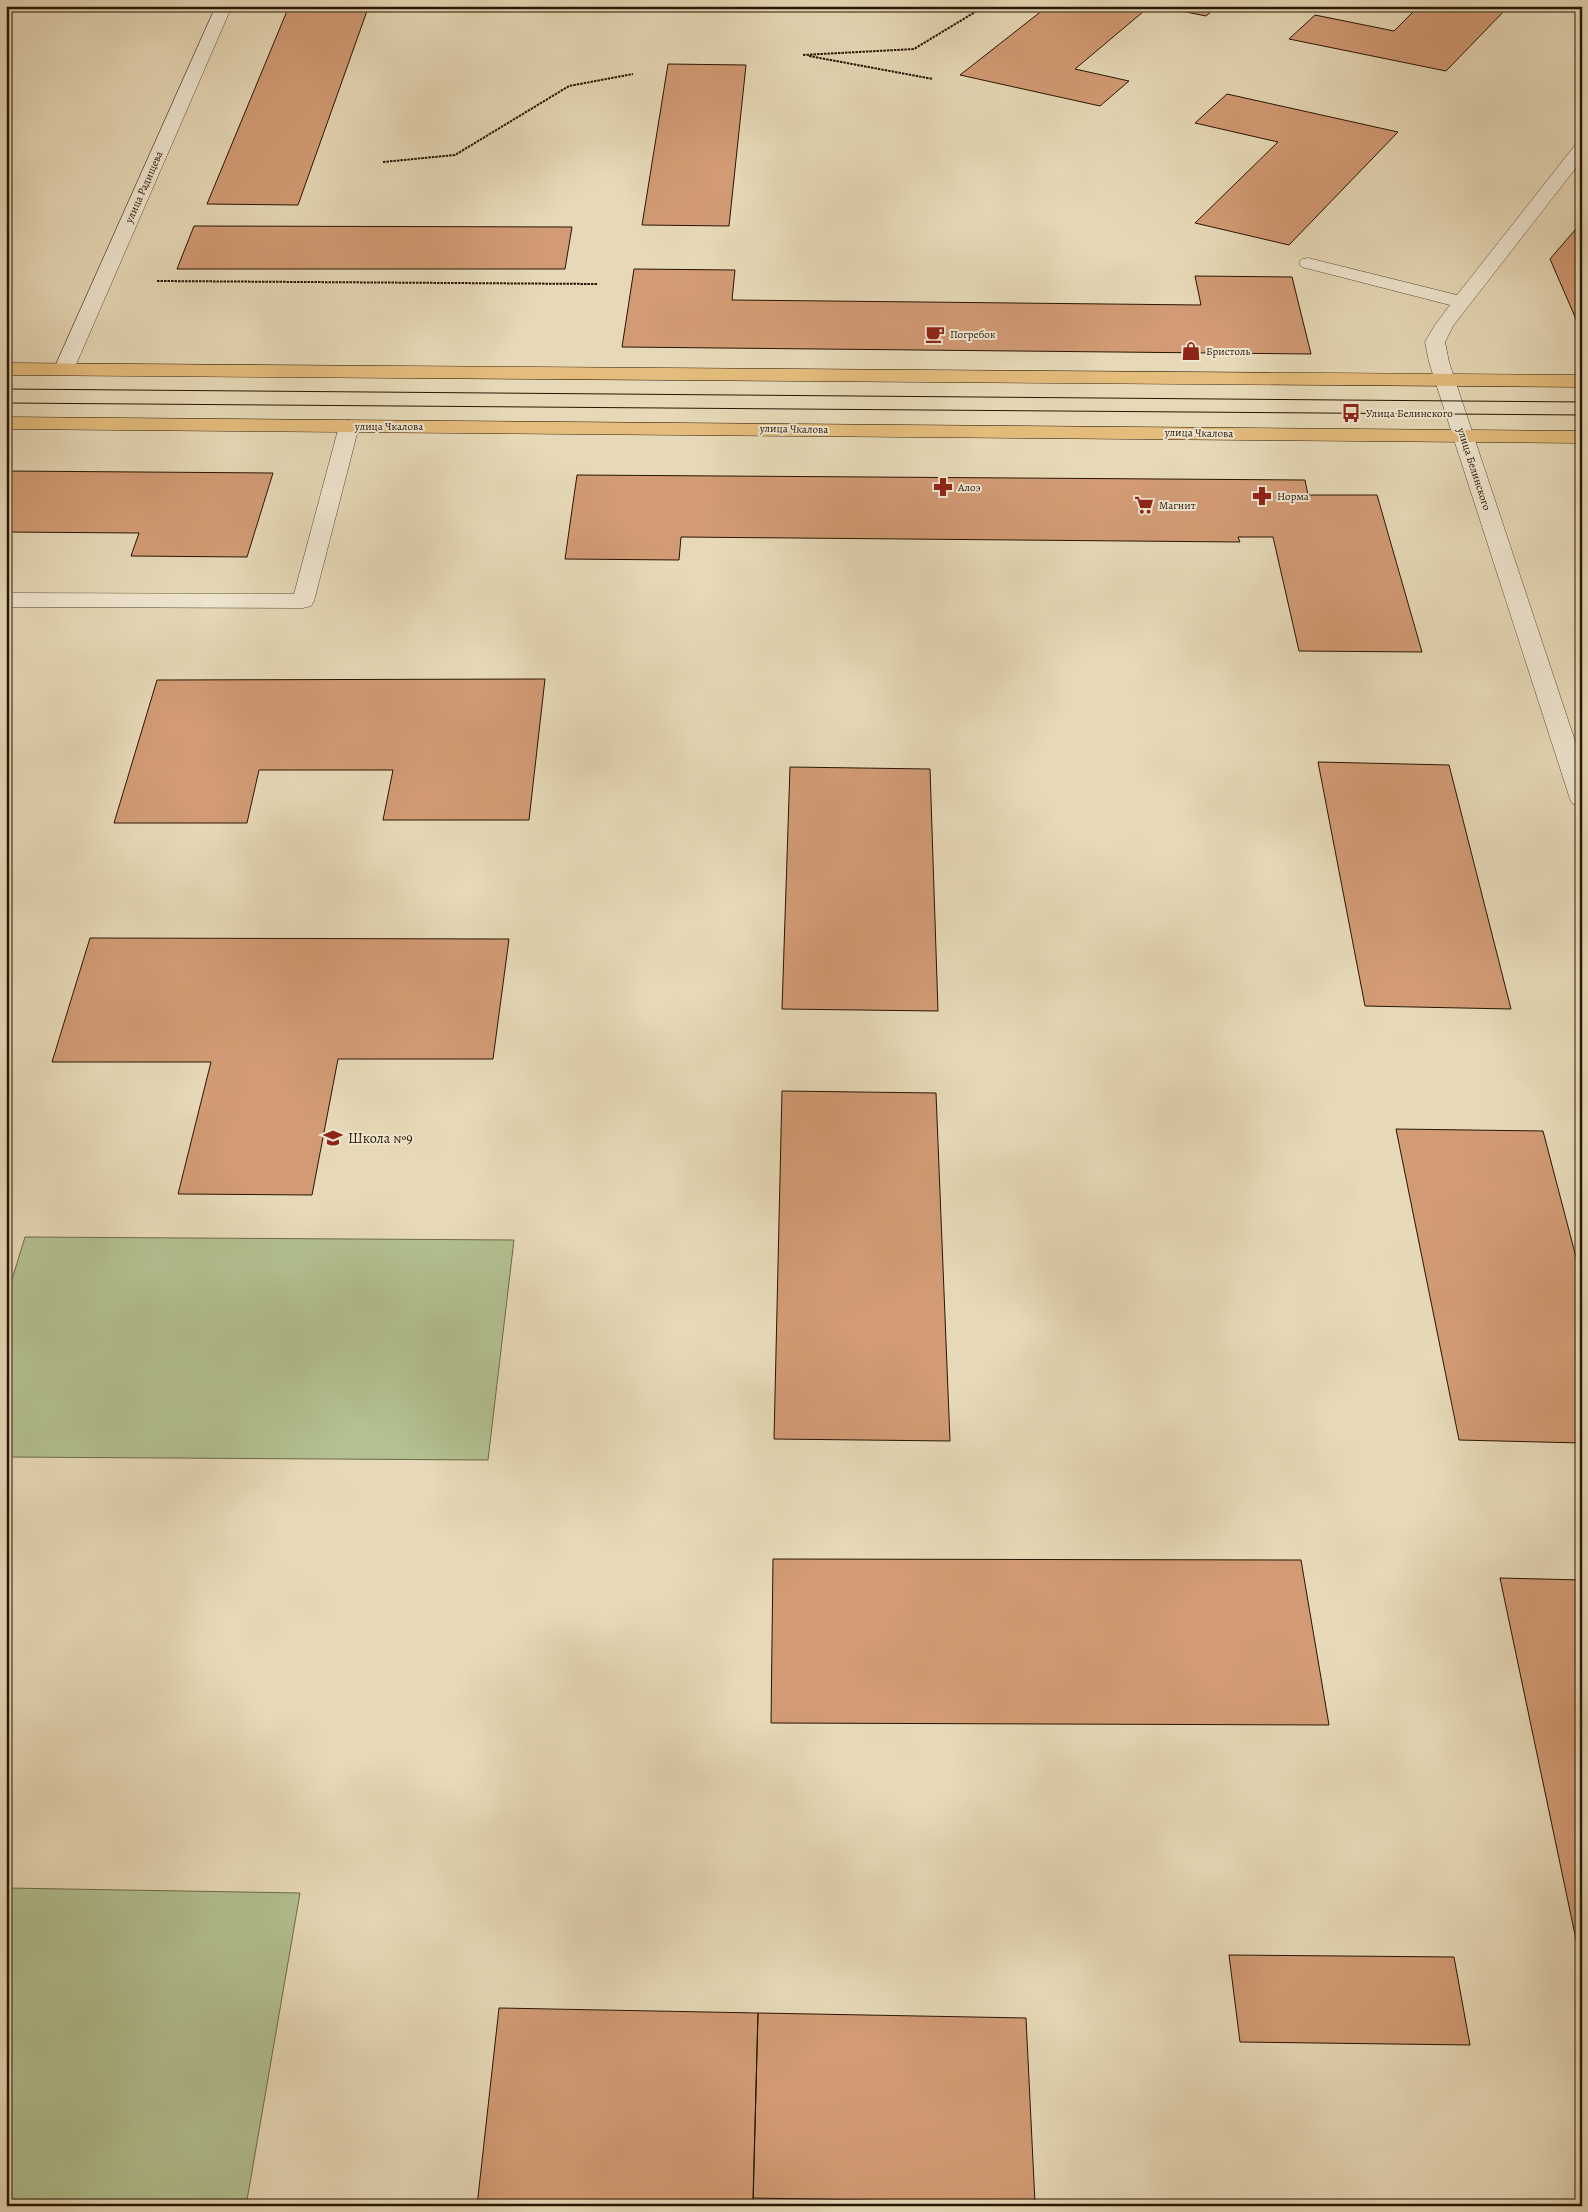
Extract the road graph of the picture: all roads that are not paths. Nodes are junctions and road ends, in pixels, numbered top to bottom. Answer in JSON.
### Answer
{"nodes":[{"id":1,"x":224,"y":6,"type":"edge"},
{"id":2,"x":1582,"y":148,"type":"edge"},
{"id":3,"x":1308,"y":263,"type":"dead end"},
{"id":4,"x":1461,"y":302,"type":"junction"},
{"id":5,"x":6,"y":369,"type":"edge"},
{"id":6,"x":64,"y":369,"type":"junction"},
{"id":7,"x":1445,"y":380,"type":"junction"},
{"id":8,"x":1582,"y":381,"type":"edge"},
{"id":9,"x":6,"y":423,"type":"edge"},
{"id":10,"x":349,"y":426,"type":"junction"},
{"id":11,"x":1463,"y":436,"type":"junction"},
{"id":12,"x":1582,"y":436,"type":"edge"},
{"id":13,"x":6,"y":600,"type":"edge"},
{"id":14,"x":1582,"y":799,"type":"edge"}],
"edges":[{"from":1,"to":6,"type":"street","name":"улица Радищева"},
{"from":2,"to":4,"type":"street","name":"улица Белинского"},
{"from":3,"to":4,"type":"street"},
{"from":4,"to":7,"type":"street","name":"улица Белинского"},
{"from":5,"to":6,"type":"main road"},
{"from":6,"to":7,"type":"main road"},
{"from":7,"to":8,"type":"main road"},
{"from":7,"to":11,"type":"street","name":"улица Белинского"},
{"from":9,"to":10,"type":"main road","name":"улица Чкалова"},
{"from":10,"to":11,"type":"main road","name":"улица Чкалова"},
{"from":10,"to":13,"type":"street"},
{"from":11,"to":12,"type":"main road","name":"улица Чкалова"},
{"from":11,"to":14,"type":"street","name":"улица Белинского"}]}
